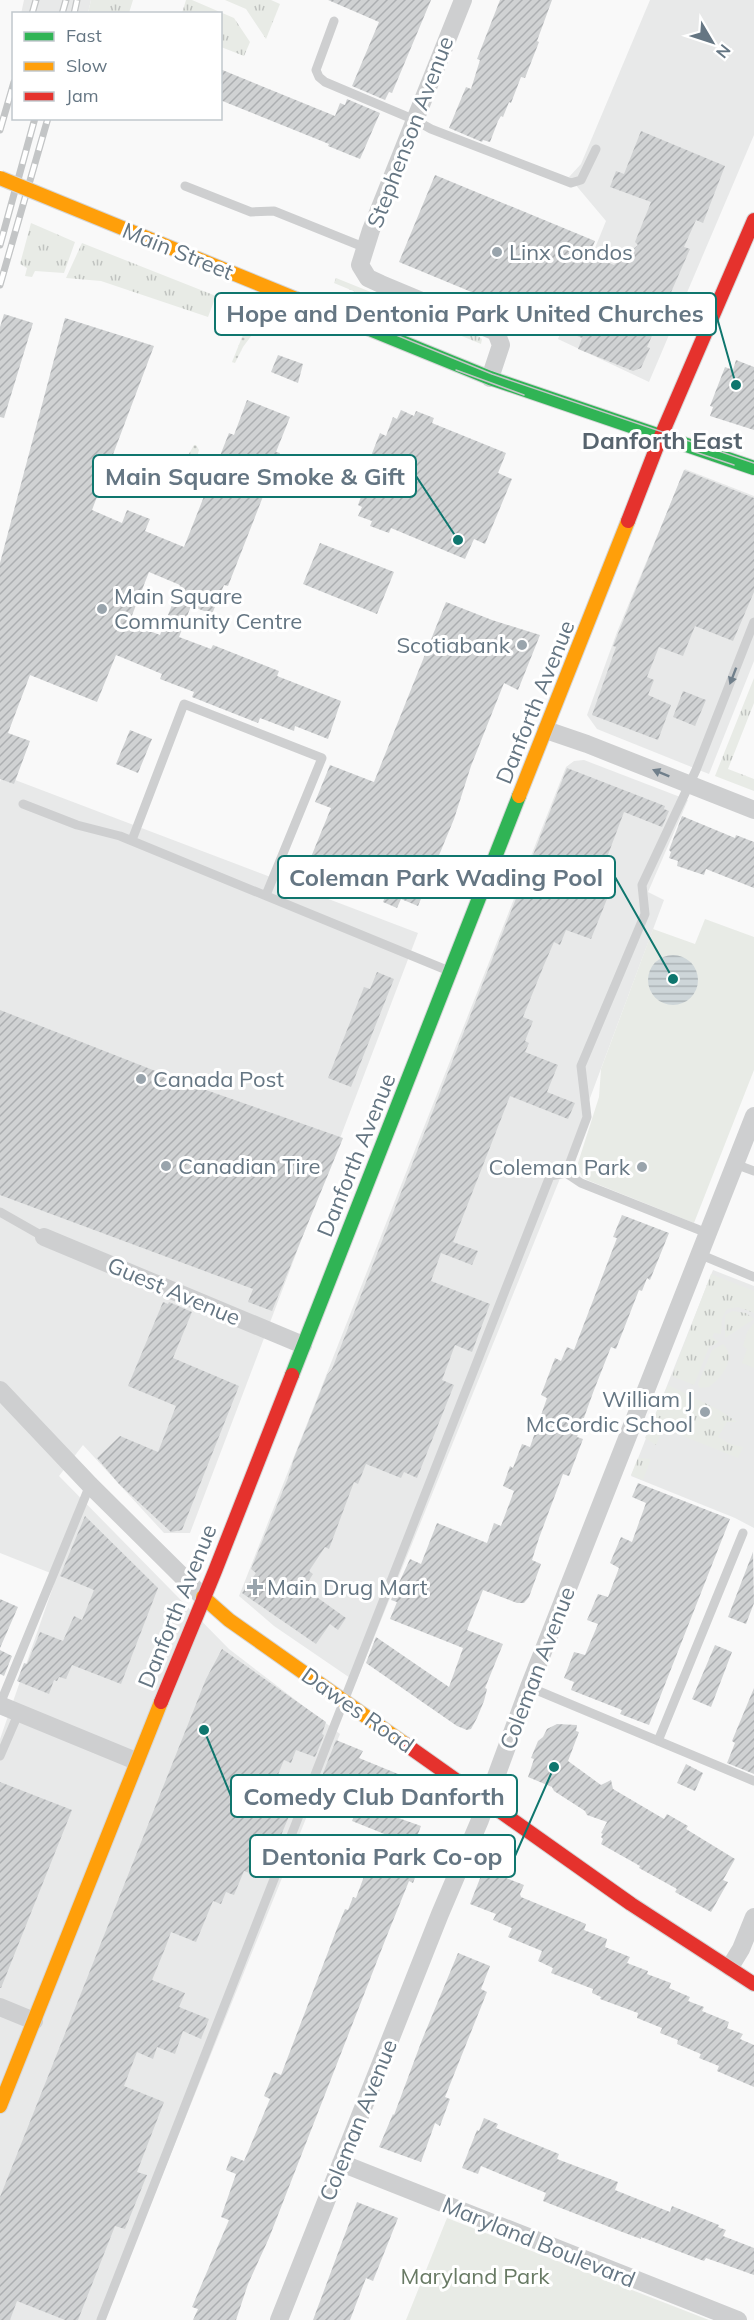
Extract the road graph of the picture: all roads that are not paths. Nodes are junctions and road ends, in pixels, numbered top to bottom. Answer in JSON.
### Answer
{"nodes":[{"id":1,"x":463,"y":0,"type":"edge"},
{"id":2,"x":334,"y":21,"type":"dead end"},
{"id":3,"x":415,"y":120,"type":"junction"},
{"id":4,"x":596,"y":149,"type":"dead end"},
{"id":5,"x":0,"y":178,"type":"edge"},
{"id":6,"x":185,"y":186,"type":"dead end"},
{"id":7,"x":754,"y":220,"type":"edge"},
{"id":8,"x":363,"y":257,"type":"junction"},
{"id":9,"x":490,"y":378,"type":"junction"},
{"id":10,"x":661,"y":436,"type":"junction"},
{"id":11,"x":754,"y":468,"type":"edge"},
{"id":12,"x":754,"y":622,"type":"edge"},
{"id":13,"x":546,"y":730,"type":"junction"},
{"id":14,"x":689,"y":784,"type":"junction"},
{"id":15,"x":23,"y":804,"type":"dead end"},
{"id":16,"x":754,"y":810,"type":"edge"},
{"id":17,"x":132,"y":840,"type":"junction"},
{"id":18,"x":266,"y":895,"type":"junction"},
{"id":19,"x":451,"y":972,"type":"junction"},
{"id":20,"x":754,"y":1116,"type":"edge"},
{"id":21,"x":735,"y":1164,"type":"junction"},
{"id":22,"x":754,"y":1172,"type":"edge"},
{"id":23,"x":566,"y":1173,"type":"junction"},
{"id":24,"x":0,"y":1212,"type":"edge"},
{"id":25,"x":707,"y":1233,"type":"junction"},
{"id":26,"x":44,"y":1237,"type":"joint"},
{"id":27,"x":699,"y":1254,"type":"junction"},
{"id":28,"x":754,"y":1277,"type":"edge"},
{"id":29,"x":303,"y":1345,"type":"junction"},
{"id":30,"x":0,"y":1390,"type":"edge"},
{"id":31,"x":90,"y":1485,"type":"junction"},
{"id":32,"x":743,"y":1533,"type":"dead end"},
{"id":33,"x":204,"y":1597,"type":"junction"},
{"id":34,"x":529,"y":1687,"type":"junction"},
{"id":35,"x":345,"y":1701,"type":"junction"},
{"id":36,"x":0,"y":1705,"type":"edge"},
{"id":37,"x":19,"y":1712,"type":"junction"},
{"id":38,"x":658,"y":1741,"type":"junction"},
{"id":39,"x":0,"y":1756,"type":"edge"},
{"id":40,"x":136,"y":1761,"type":"junction"},
{"id":41,"x":754,"y":1781,"type":"edge"},
{"id":42,"x":487,"y":1801,"type":"junction"},
{"id":43,"x":754,"y":1917,"type":"edge"},
{"id":44,"x":730,"y":1967,"type":"junction"},
{"id":45,"x":754,"y":1984,"type":"edge"},
{"id":46,"x":0,"y":2007,"type":"edge"},
{"id":47,"x":34,"y":2021,"type":"junction"},
{"id":48,"x":0,"y":2106,"type":"edge"},
{"id":49,"x":341,"y":2163,"type":"junction"},
{"id":50,"x":100,"y":2320,"type":"edge"},
{"id":51,"x":279,"y":2320,"type":"edge"},
{"id":52,"x":738,"y":2320,"type":"edge"}],
"edges":[{"from":1,"to":3,"type":"street","name":"Stephenson Avenue"},
{"from":2,"to":3,"type":"lane"},
{"from":3,"to":4,"type":"lane"},
{"from":3,"to":8,"type":"street","name":"Stephenson Avenue"},
{"from":5,"to":9,"type":"main road","name":"Main Street","bridge":true},
{"from":6,"to":8,"type":"lane"},
{"from":7,"to":10,"type":"main road","name":"Danforth Avenue"},
{"from":8,"to":9,"type":"street"},
{"from":9,"to":10,"type":"main road","name":"Main Street"},
{"from":10,"to":11,"type":"main road","name":"Main Street"},
{"from":10,"to":13,"type":"main road","name":"Danforth Avenue"},
{"from":12,"to":14,"type":"lane","one_way":true},
{"from":14,"to":13,"type":"street","one_way":true},
{"from":13,"to":19,"type":"main road","name":"Danforth Avenue"},
{"from":14,"to":16,"type":"street"},
{"from":14,"to":23,"type":"lane"},
{"from":15,"to":17,"type":"lane"},
{"from":17,"to":18,"type":"lane"},
{"from":17,"to":18,"type":"lane"},
{"from":18,"to":19,"type":"lane"},
{"from":19,"to":29,"type":"main road","name":"Danforth Avenue"},
{"from":20,"to":21,"type":"street","name":"Coleman Avenue"},
{"from":21,"to":22,"type":"lane"},
{"from":21,"to":25,"type":"street","name":"Coleman Avenue"},
{"from":23,"to":25,"type":"lane"},
{"from":23,"to":35,"type":"lane"},
{"from":24,"to":26,"type":"lane"},
{"from":25,"to":27,"type":"street","name":"Coleman Avenue"},
{"from":26,"to":29,"type":"street","name":"Guest Avenue"},
{"from":27,"to":28,"type":"lane"},
{"from":27,"to":34,"type":"street","name":"Coleman Avenue"},
{"from":29,"to":33,"type":"main road","name":"Danforth Avenue"},
{"from":30,"to":31,"type":"street","name":"Dawes Road"},
{"from":31,"to":33,"type":"street","name":"Dawes Road"},
{"from":31,"to":36,"type":"lane"},
{"from":32,"to":38,"type":"lane"},
{"from":33,"to":35,"type":"main road","name":"Dawes Road"},
{"from":33,"to":40,"type":"main road","name":"Danforth Avenue"},
{"from":34,"to":38,"type":"lane"},
{"from":34,"to":42,"type":"street","name":"Coleman Avenue"},
{"from":35,"to":42,"type":"main road","name":"Dawes Road"},
{"from":35,"to":50,"type":"lane"},
{"from":36,"to":37,"type":"street"},
{"from":37,"to":39,"type":"lane"},
{"from":37,"to":40,"type":"street"},
{"from":38,"to":41,"type":"lane"},
{"from":40,"to":47,"type":"main road","name":"Danforth Avenue"},
{"from":42,"to":44,"type":"main road","name":"Dawes Road"},
{"from":42,"to":49,"type":"street","name":"Coleman Avenue"},
{"from":43,"to":44,"type":"street"},
{"from":44,"to":45,"type":"main road","name":"Dawes Road"},
{"from":46,"to":47,"type":"street"},
{"from":47,"to":48,"type":"main road","name":"Danforth Avenue"},
{"from":49,"to":51,"type":"street","name":"Coleman Avenue"},
{"from":49,"to":52,"type":"street","name":"Maryland Boulevard"}]}
